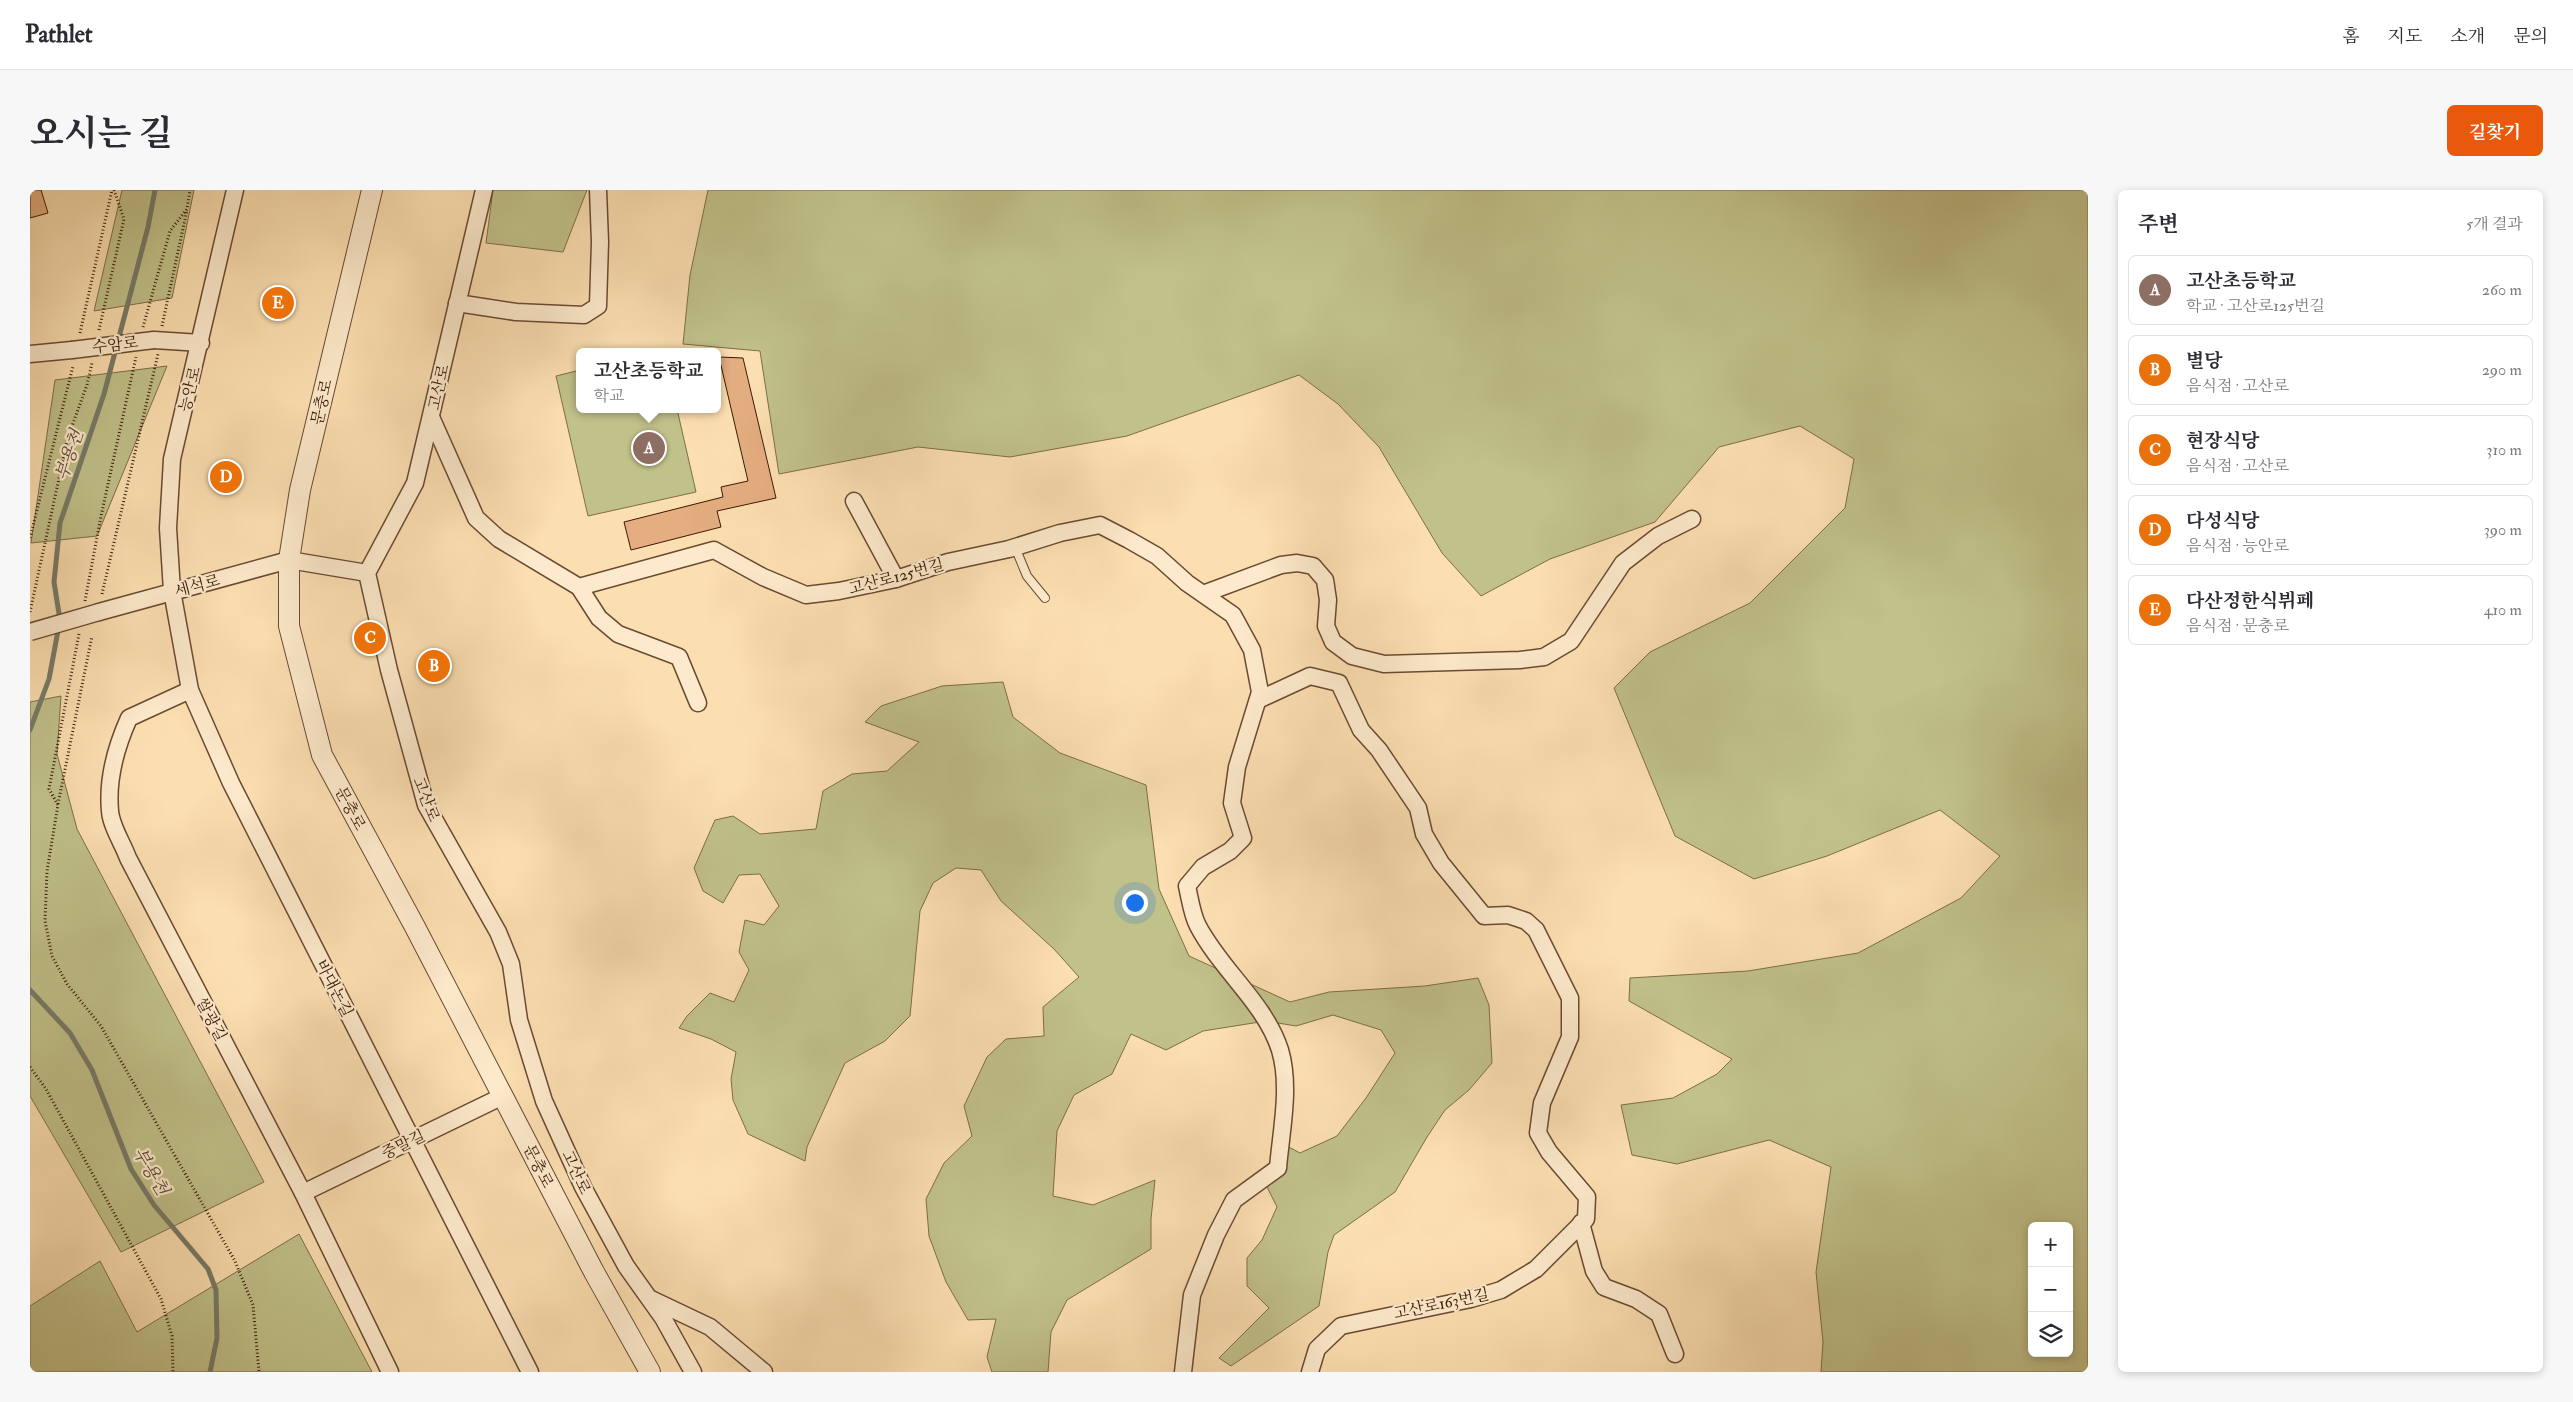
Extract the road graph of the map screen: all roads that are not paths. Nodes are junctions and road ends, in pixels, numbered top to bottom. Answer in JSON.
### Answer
{"nodes":[{"id":1,"x":235,"y":190,"type":"edge"},
{"id":2,"x":372,"y":190,"type":"edge"},
{"id":3,"x":484,"y":190,"type":"edge"},
{"id":4,"x":598,"y":190,"type":"edge"},
{"id":5,"x":457,"y":302,"type":"junction"},
{"id":6,"x":201,"y":343,"type":"junction"},
{"id":7,"x":30,"y":354,"type":"edge"},
{"id":8,"x":431,"y":416,"type":"junction"},
{"id":9,"x":854,"y":501,"type":"dead end"},
{"id":10,"x":1692,"y":519,"type":"dead end"},
{"id":11,"x":1015,"y":547,"type":"junction"},
{"id":12,"x":289,"y":560,"type":"junction"},
{"id":13,"x":367,"y":573,"type":"junction"},
{"id":14,"x":896,"y":579,"type":"junction"},
{"id":15,"x":579,"y":587,"type":"junction"},
{"id":16,"x":172,"y":591,"type":"junction"},
{"id":17,"x":1202,"y":594,"type":"junction"},
{"id":18,"x":1045,"y":598,"type":"dead end"},
{"id":19,"x":30,"y":632,"type":"edge"},
{"id":20,"x":190,"y":690,"type":"junction"},
{"id":21,"x":1258,"y":700,"type":"junction"},
{"id":22,"x":698,"y":703,"type":"dead end"},
{"id":23,"x":503,"y":1096,"type":"junction"},
{"id":24,"x":412,"y":1140,"type":"junction"},
{"id":25,"x":303,"y":1193,"type":"junction"},
{"id":26,"x":1581,"y":1223,"type":"junction"},
{"id":27,"x":649,"y":1298,"type":"junction"},
{"id":28,"x":1675,"y":1354,"type":"dead end"},
{"id":29,"x":390,"y":1372,"type":"edge"},
{"id":30,"x":530,"y":1372,"type":"edge"},
{"id":31,"x":650,"y":1372,"type":"edge"},
{"id":32,"x":692,"y":1372,"type":"edge"},
{"id":33,"x":764,"y":1372,"type":"edge"},
{"id":34,"x":1183,"y":1372,"type":"edge"},
{"id":35,"x":1310,"y":1372,"type":"edge"}],
"edges":[{"from":1,"to":6,"type":"street","name":"능안로"},
{"from":2,"to":12,"type":"street","name":"문충로"},
{"from":3,"to":5,"type":"street","name":"고산로"},
{"from":4,"to":5,"type":"street"},
{"from":5,"to":8,"type":"street","name":"고산로"},
{"from":6,"to":7,"type":"street","name":"수암로","bridge":true},
{"from":6,"to":16,"type":"street","name":"능안로"},
{"from":8,"to":13,"type":"street","name":"고산로"},
{"from":8,"to":15,"type":"street"},
{"from":9,"to":14,"type":"street"},
{"from":10,"to":17,"type":"street"},
{"from":11,"to":14,"type":"street","name":"고산로125번길"},
{"from":11,"to":17,"type":"street","name":"고산로125번길"},
{"from":11,"to":18,"type":"lane"},
{"from":12,"to":13,"type":"street","name":"세석로"},
{"from":12,"to":16,"type":"street","name":"세석로"},
{"from":12,"to":23,"type":"street","name":"문충로"},
{"from":13,"to":27,"type":"street","name":"고산로"},
{"from":14,"to":15,"type":"street","name":"고산로125번길"},
{"from":15,"to":22,"type":"street"},
{"from":16,"to":19,"type":"street","name":"세석로","bridge":true},
{"from":16,"to":20,"type":"street","name":"바대논길"},
{"from":17,"to":21,"type":"street","name":"고산로125번길"},
{"from":20,"to":24,"type":"street","name":"바대논길"},
{"from":20,"to":25,"type":"street","name":"쌀광길"},
{"from":21,"to":26,"type":"street","name":"고산로163번길"},
{"from":21,"to":34,"type":"street","name":"고산로125번길"},
{"from":23,"to":24,"type":"street","name":"중말길"},
{"from":23,"to":31,"type":"street","name":"문충로"},
{"from":24,"to":25,"type":"street","name":"중말길"},
{"from":24,"to":30,"type":"street","name":"바대논길"},
{"from":25,"to":29,"type":"street","name":"쌀광길"},
{"from":26,"to":28,"type":"street"},
{"from":26,"to":35,"type":"street","name":"고산로163번길"},
{"from":27,"to":32,"type":"street","name":"고산로"},
{"from":27,"to":33,"type":"street"}]}
